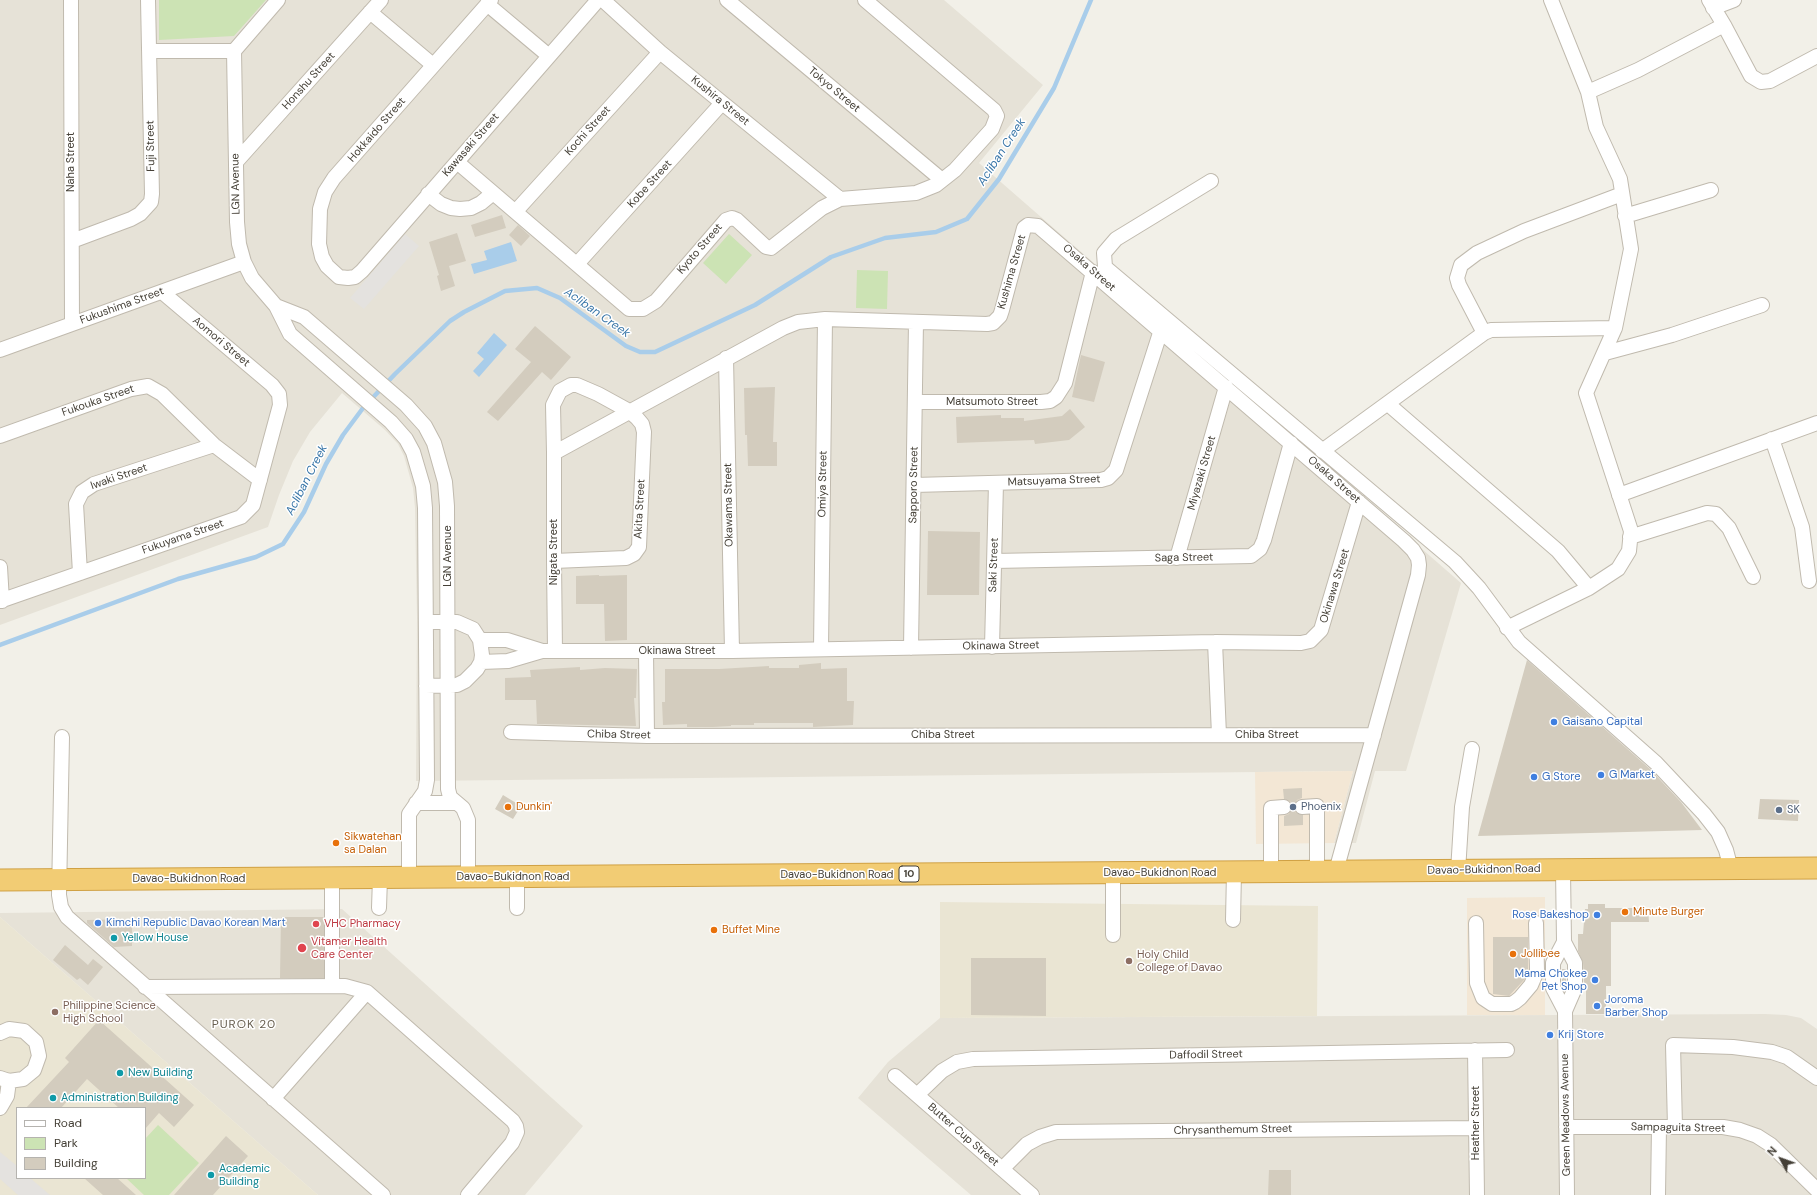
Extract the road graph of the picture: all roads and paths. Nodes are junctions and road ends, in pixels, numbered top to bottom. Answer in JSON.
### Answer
{"nodes":[{"id":1,"x":71,"y":0,"type":"edge"},
{"id":2,"x":148,"y":0,"type":"edge"},
{"id":3,"x":278,"y":0,"type":"edge"},
{"id":4,"x":381,"y":0,"type":"edge"},
{"id":5,"x":598,"y":0,"type":"edge"},
{"id":6,"x":603,"y":0,"type":"edge"},
{"id":7,"x":727,"y":0,"type":"edge"},
{"id":8,"x":865,"y":0,"type":"edge"},
{"id":9,"x":1551,"y":0,"type":"edge"},
{"id":10,"x":1734,"y":0,"type":"edge"},
{"id":11,"x":489,"y":2,"type":"edge"},
{"id":12,"x":1711,"y":4,"type":"edge"},
{"id":13,"x":370,"y":12,"type":"junction"},
{"id":14,"x":1724,"y":25,"type":"junction"},
{"id":15,"x":149,"y":51,"type":"junction"},
{"id":16,"x":234,"y":51,"type":"junction"},
{"id":17,"x":660,"y":52,"type":"junction"},
{"id":18,"x":549,"y":56,"type":"junction"},
{"id":19,"x":1817,"y":56,"type":"edge"},
{"id":20,"x":434,"y":66,"type":"junction"},
{"id":21,"x":1588,"y":92,"type":"junction"},
{"id":22,"x":722,"y":103,"type":"junction"},
{"id":23,"x":236,"y":162,"type":"junction"},
{"id":24,"x":457,"y":162,"type":"junction"},
{"id":25,"x":942,"y":180,"type":"junction"},
{"id":26,"x":1211,"y":181,"type":"dead end"},
{"id":27,"x":1711,"y":190,"type":"dead end"},
{"id":28,"x":493,"y":192,"type":"junction"},
{"id":29,"x":428,"y":194,"type":"junction"},
{"id":30,"x":1622,"y":194,"type":"junction"},
{"id":31,"x":840,"y":199,"type":"junction"},
{"id":32,"x":516,"y":211,"type":"junction"},
{"id":33,"x":1625,"y":216,"type":"junction"},
{"id":34,"x":1028,"y":225,"type":"joint"},
{"id":35,"x":72,"y":241,"type":"junction"},
{"id":36,"x":244,"y":262,"type":"junction"},
{"id":37,"x":578,"y":264,"type":"junction"},
{"id":38,"x":1093,"y":272,"type":"junction"},
{"id":39,"x":339,"y":277,"type":"joint"},
{"id":40,"x":162,"y":292,"type":"junction"},
{"id":41,"x":1762,"y":305,"type":"dead end"},
{"id":42,"x":276,"y":306,"type":"junction"},
{"id":43,"x":825,"y":319,"type":"junction"},
{"id":44,"x":916,"y":322,"type":"junction"},
{"id":45,"x":72,"y":324,"type":"junction"},
{"id":46,"x":1615,"y":328,"type":"junction"},
{"id":47,"x":1160,"y":330,"type":"junction"},
{"id":48,"x":1484,"y":333,"type":"junction"},
{"id":49,"x":0,"y":350,"type":"edge"},
{"id":50,"x":1605,"y":353,"type":"junction"},
{"id":51,"x":726,"y":358,"type":"junction"},
{"id":52,"x":1226,"y":387,"type":"junction"},
{"id":53,"x":279,"y":394,"type":"joint"},
{"id":54,"x":915,"y":402,"type":"junction"},
{"id":55,"x":1388,"y":404,"type":"junction"},
{"id":56,"x":629,"y":412,"type":"junction"},
{"id":57,"x":1817,"y":423,"type":"edge"},
{"id":58,"x":425,"y":426,"type":"junction"},
{"id":59,"x":0,"y":436,"type":"edge"},
{"id":60,"x":406,"y":438,"type":"junction"},
{"id":61,"x":1772,"y":439,"type":"junction"},
{"id":62,"x":1291,"y":443,"type":"junction"},
{"id":63,"x":214,"y":445,"type":"junction"},
{"id":64,"x":1322,"y":451,"type":"junction"},
{"id":65,"x":554,"y":453,"type":"junction"},
{"id":66,"x":260,"y":480,"type":"junction"},
{"id":67,"x":996,"y":483,"type":"junction"},
{"id":68,"x":914,"y":485,"type":"junction"},
{"id":69,"x":1619,"y":495,"type":"junction"},
{"id":70,"x":1359,"y":502,"type":"junction"},
{"id":71,"x":425,"y":519,"type":"junction"},
{"id":72,"x":448,"y":519,"type":"junction"},
{"id":73,"x":1630,"y":537,"type":"junction"},
{"id":74,"x":1177,"y":558,"type":"junction"},
{"id":75,"x":554,"y":560,"type":"junction"},
{"id":76,"x":994,"y":561,"type":"junction"},
{"id":77,"x":0,"y":567,"type":"edge"},
{"id":78,"x":80,"y":573,"type":"junction"},
{"id":79,"x":1753,"y":577,"type":"dead end"},
{"id":80,"x":1809,"y":581,"type":"dead end"},
{"id":81,"x":1590,"y":588,"type":"junction"},
{"id":82,"x":1,"y":601,"type":"edge"},
{"id":83,"x":448,"y":621,"type":"junction"},
{"id":84,"x":426,"y":622,"type":"junction"},
{"id":85,"x":1507,"y":628,"type":"junction"},
{"id":86,"x":480,"y":640,"type":"junction"},
{"id":87,"x":1215,"y":642,"type":"junction"},
{"id":88,"x":992,"y":647,"type":"junction"},
{"id":89,"x":911,"y":648,"type":"junction"},
{"id":90,"x":821,"y":649,"type":"junction"},
{"id":91,"x":548,"y":651,"type":"junction"},
{"id":92,"x":646,"y":651,"type":"junction"},
{"id":93,"x":732,"y":651,"type":"junction"},
{"id":94,"x":481,"y":662,"type":"junction"},
{"id":95,"x":426,"y":686,"type":"junction"},
{"id":96,"x":448,"y":686,"type":"junction"},
{"id":97,"x":511,"y":732,"type":"dead end"},
{"id":98,"x":1219,"y":735,"type":"junction"},
{"id":99,"x":1374,"y":735,"type":"junction"},
{"id":100,"x":62,"y":736,"type":"dead end"},
{"id":101,"x":647,"y":736,"type":"junction"},
{"id":102,"x":1472,"y":749,"type":"dead end"},
{"id":103,"x":416,"y":803,"type":"junction"},
{"id":104,"x":457,"y":803,"type":"junction"},
{"id":105,"x":1284,"y":807,"type":"dead end"},
{"id":106,"x":1302,"y":807,"type":"dead end"},
{"id":107,"x":1817,"y":868,"type":"edge"},
{"id":108,"x":1731,"y":869,"type":"junction"},
{"id":109,"x":1563,"y":870,"type":"junction"},
{"id":110,"x":1458,"y":871,"type":"junction"},
{"id":111,"x":1234,"y":872,"type":"junction"},
{"id":112,"x":1271,"y":872,"type":"junction"},
{"id":113,"x":1326,"y":872,"type":"junction"},
{"id":114,"x":1114,"y":873,"type":"junction"},
{"id":115,"x":468,"y":877,"type":"junction"},
{"id":116,"x":517,"y":877,"type":"junction"},
{"id":117,"x":332,"y":878,"type":"junction"},
{"id":118,"x":380,"y":878,"type":"junction"},
{"id":119,"x":408,"y":878,"type":"junction"},
{"id":120,"x":0,"y":880,"type":"edge"},
{"id":121,"x":58,"y":880,"type":"junction"},
{"id":122,"x":379,"y":908,"type":"dead end"},
{"id":123,"x":517,"y":908,"type":"dead end"},
{"id":124,"x":1233,"y":920,"type":"dead end"},
{"id":125,"x":1476,"y":923,"type":"dead end"},
{"id":126,"x":1536,"y":923,"type":"dead end"},
{"id":127,"x":1114,"y":935,"type":"dead end"},
{"id":128,"x":1564,"y":942,"type":"junction"},
{"id":129,"x":332,"y":986,"type":"junction"},
{"id":130,"x":146,"y":987,"type":"junction"},
{"id":131,"x":367,"y":992,"type":"junction"},
{"id":132,"x":1565,"y":1011,"type":"junction"},
{"id":133,"x":0,"y":1033,"type":"edge"},
{"id":134,"x":1475,"y":1050,"type":"junction"},
{"id":135,"x":1507,"y":1050,"type":"dead end"},
{"id":136,"x":895,"y":1076,"type":"dead end"},
{"id":137,"x":1817,"y":1078,"type":"edge"},
{"id":138,"x":4,"y":1079,"type":"edge"},
{"id":139,"x":917,"y":1095,"type":"junction"},
{"id":140,"x":273,"y":1099,"type":"junction"},
{"id":141,"x":0,"y":1108,"type":"edge"},
{"id":142,"x":1659,"y":1127,"type":"junction"},
{"id":143,"x":1675,"y":1127,"type":"junction"},
{"id":144,"x":1476,"y":1128,"type":"junction"},
{"id":145,"x":1566,"y":1128,"type":"junction"},
{"id":146,"x":1002,"y":1169,"type":"junction"},
{"id":147,"x":1817,"y":1190,"type":"edge"},
{"id":148,"x":383,"y":1195,"type":"edge"},
{"id":149,"x":468,"y":1195,"type":"edge"},
{"id":150,"x":1032,"y":1195,"type":"edge"},
{"id":151,"x":1477,"y":1195,"type":"edge"},
{"id":152,"x":1567,"y":1195,"type":"edge"},
{"id":153,"x":1658,"y":1195,"type":"edge"}],
"edges":[{"from":1,"to":35,"type":"street","name":"Naha Street"},
{"from":2,"to":15,"type":"street","name":"Fuji Street"},
{"from":3,"to":16,"type":"street"},
{"from":4,"to":13,"type":"street","name":"Honshu Street"},
{"from":5,"to":18,"type":"street","name":"Kawasaki Street"},
{"from":6,"to":17,"type":"street","name":"Kushira Street"},
{"from":7,"to":25,"type":"street","name":"Tokyo Street"},
{"from":8,"to":25,"type":"street","name":"Kyoto Street"},
{"from":9,"to":21,"type":"street"},
{"from":10,"to":12,"type":"street"},
{"from":11,"to":18,"type":"street"},
{"from":11,"to":20,"type":"street","name":"Hokkaido Street"},
{"from":12,"to":14,"type":"street"},
{"from":13,"to":20,"type":"street"},
{"from":13,"to":23,"type":"street","name":"Honshu Street"},
{"from":14,"to":19,"type":"street"},
{"from":14,"to":21,"type":"street"},
{"from":15,"to":16,"type":"street"},
{"from":15,"to":35,"type":"street","name":"Fuji Street"},
{"from":16,"to":23,"type":"street","name":"LGN Avenue"},
{"from":17,"to":22,"type":"street","name":"Kushira Street"},
{"from":17,"to":32,"type":"street","name":"Kochi Street"},
{"from":18,"to":24,"type":"street","name":"Kawasaki Street"},
{"from":20,"to":39,"type":"street","name":"Hokkaido Street"},
{"from":21,"to":30,"type":"street"},
{"from":22,"to":31,"type":"street","name":"Kushira Street"},
{"from":22,"to":37,"type":"street","name":"Kobe Street"},
{"from":23,"to":36,"type":"street","name":"LGN Avenue"},
{"from":24,"to":28,"type":"street","name":"Kyoto Street"},
{"from":24,"to":29,"type":"street","name":"Kawasaki Street"},
{"from":25,"to":31,"type":"street","name":"Kyoto Street"},
{"from":26,"to":64,"type":"street"},
{"from":27,"to":33,"type":"street"},
{"from":28,"to":29,"type":"street"},
{"from":28,"to":32,"type":"street","name":"Kyoto Street"},
{"from":29,"to":39,"type":"street","name":"Kawasaki Street"},
{"from":30,"to":33,"type":"street"},
{"from":30,"to":48,"type":"street"},
{"from":31,"to":37,"type":"street","name":"Kyoto Street"},
{"from":32,"to":37,"type":"street","name":"Kyoto Street"},
{"from":33,"to":46,"type":"street"},
{"from":34,"to":38,"type":"street","name":"Osaka Street"},
{"from":34,"to":44,"type":"street","name":"Kushima Street"},
{"from":35,"to":45,"type":"street","name":"Naha Street"},
{"from":36,"to":40,"type":"street","name":"Fukushima Street"},
{"from":36,"to":42,"type":"street","name":"LGN Avenue"},
{"from":38,"to":47,"type":"street","name":"Osaka Street"},
{"from":38,"to":54,"type":"street","name":"Matsumoto Street"},
{"from":40,"to":45,"type":"street","name":"Fukushima Street"},
{"from":40,"to":53,"type":"street","name":"Aomori Street"},
{"from":41,"to":50,"type":"street"},
{"from":42,"to":58,"type":"street","name":"LGN Avenue"},
{"from":42,"to":60,"type":"street","name":"LGN Avenue"},
{"from":43,"to":44,"type":"street"},
{"from":43,"to":51,"type":"street"},
{"from":43,"to":90,"type":"street","name":"Omiya Street"},
{"from":44,"to":54,"type":"street","name":"Sapporo Street"},
{"from":45,"to":49,"type":"street","name":"Fukushima Street"},
{"from":46,"to":48,"type":"street"},
{"from":46,"to":50,"type":"street"},
{"from":47,"to":52,"type":"street","name":"Osaka Street"},
{"from":47,"to":67,"type":"street","name":"Matsuyama Street"},
{"from":48,"to":55,"type":"street"},
{"from":50,"to":69,"type":"street"},
{"from":51,"to":56,"type":"street"},
{"from":51,"to":93,"type":"street","name":"Okawama Street"},
{"from":52,"to":62,"type":"street","name":"Osaka Street"},
{"from":52,"to":74,"type":"street","name":"Miyazaki Street"},
{"from":53,"to":66,"type":"street","name":"Fukuyama Street"},
{"from":54,"to":68,"type":"street","name":"Sapporo Street"},
{"from":55,"to":64,"type":"street"},
{"from":55,"to":81,"type":"street"},
{"from":56,"to":65,"type":"street"},
{"from":56,"to":65,"type":"street","name":"Akita Street"},
{"from":56,"to":75,"type":"street","name":"Akita Street"},
{"from":57,"to":61,"type":"street"},
{"from":58,"to":60,"type":"street"},
{"from":58,"to":72,"type":"street","name":"LGN Avenue"},
{"from":59,"to":63,"type":"street","name":"Fukouka Street"},
{"from":60,"to":71,"type":"street","name":"LGN Avenue"},
{"from":61,"to":69,"type":"street"},
{"from":61,"to":80,"type":"street"},
{"from":62,"to":70,"type":"street","name":"Osaka Street"},
{"from":62,"to":74,"type":"street","name":"Saga Street"},
{"from":63,"to":66,"type":"street","name":"Fukouka Street"},
{"from":63,"to":78,"type":"street","name":"Iwaki Street"},
{"from":64,"to":85,"type":"street"},
{"from":65,"to":75,"type":"street","name":"Nigata Street"},
{"from":66,"to":78,"type":"street","name":"Fukuyama Street"},
{"from":67,"to":68,"type":"street","name":"Matsuyama Street"},
{"from":67,"to":76,"type":"street","name":"Saki Street"},
{"from":68,"to":89,"type":"street","name":"Sapporo Street"},
{"from":69,"to":73,"type":"street"},
{"from":70,"to":87,"type":"street","name":"Okinawa Street"},
{"from":70,"to":99,"type":"street","name":"Osaka Street"},
{"from":71,"to":72,"type":"street"},
{"from":71,"to":84,"type":"street","name":"LGN Avenue"},
{"from":72,"to":83,"type":"street","name":"LGN Avenue"},
{"from":73,"to":79,"type":"street"},
{"from":73,"to":81,"type":"street"},
{"from":74,"to":76,"type":"street","name":"Saga Street"},
{"from":75,"to":91,"type":"street","name":"Nigata Street"},
{"from":76,"to":88,"type":"street","name":"Saki Street"},
{"from":77,"to":82,"type":"street"},
{"from":78,"to":82,"type":"street","name":"Fukuyama Street"},
{"from":81,"to":85,"type":"street"},
{"from":83,"to":84,"type":"street"},
{"from":83,"to":86,"type":"street"},
{"from":83,"to":96,"type":"street","name":"LGN Avenue"},
{"from":84,"to":95,"type":"street","name":"LGN Avenue"},
{"from":85,"to":108,"type":"street"},
{"from":86,"to":91,"type":"street"},
{"from":86,"to":94,"type":"street"},
{"from":87,"to":88,"type":"street","name":"Okinawa Street"},
{"from":87,"to":98,"type":"street"},
{"from":88,"to":89,"type":"street","name":"Okinawa Street"},
{"from":89,"to":90,"type":"street","name":"Okinawa Street"},
{"from":90,"to":93,"type":"street","name":"Okinawa Street"},
{"from":91,"to":92,"type":"street","name":"Okinawa Street"},
{"from":91,"to":94,"type":"street"},
{"from":92,"to":93,"type":"street","name":"Okinawa Street"},
{"from":92,"to":101,"type":"street"},
{"from":94,"to":96,"type":"street"},
{"from":95,"to":96,"type":"street"},
{"from":95,"to":103,"type":"street","name":"LGN Avenue"},
{"from":96,"to":104,"type":"street","name":"LGN Avenue"},
{"from":97,"to":101,"type":"street","name":"Chiba Street"},
{"from":98,"to":99,"type":"street","name":"Chiba Street"},
{"from":98,"to":101,"type":"street","name":"Chiba Street"},
{"from":99,"to":113,"type":"street","name":"Osaka Street"},
{"from":100,"to":121,"type":"street"},
{"from":102,"to":110,"type":"street"},
{"from":103,"to":104,"type":"street"},
{"from":103,"to":119,"type":"street","name":"LGN Avenue"},
{"from":104,"to":115,"type":"street","name":"LGN Avenue"},
{"from":105,"to":112,"type":"street"},
{"from":106,"to":113,"type":"street"},
{"from":107,"to":108,"type":"highway","name":"Davao-Bukidnon Road","number":"10"},
{"from":108,"to":109,"type":"highway","name":"Davao-Bukidnon Road","number":"10"},
{"from":109,"to":110,"type":"highway","name":"Davao-Bukidnon Road","number":"10"},
{"from":109,"to":128,"type":"street","name":"Green Meadows Avenue"},
{"from":110,"to":113,"type":"highway","name":"Davao-Bukidnon Road","number":"10"},
{"from":111,"to":112,"type":"highway","name":"Davao-Bukidnon Road","number":"10"},
{"from":111,"to":114,"type":"highway","name":"Davao-Bukidnon Road","number":"10"},
{"from":111,"to":124,"type":"street"},
{"from":112,"to":113,"type":"highway","name":"Davao-Bukidnon Road","number":"10"},
{"from":114,"to":116,"type":"highway","name":"Davao-Bukidnon Road","number":"10"},
{"from":114,"to":127,"type":"street"},
{"from":115,"to":116,"type":"highway","name":"Davao-Bukidnon Road","number":"10"},
{"from":115,"to":119,"type":"highway","name":"Davao-Bukidnon Road","number":"10"},
{"from":116,"to":123,"type":"street"},
{"from":117,"to":118,"type":"highway","name":"Davao-Bukidnon Road","number":"10"},
{"from":117,"to":121,"type":"highway","name":"Davao-Bukidnon Road","number":"10"},
{"from":117,"to":129,"type":"street"},
{"from":118,"to":119,"type":"highway","name":"Davao-Bukidnon Road","number":"10"},
{"from":118,"to":122,"type":"street"},
{"from":120,"to":121,"type":"highway","name":"Davao-Bukidnon Road","number":"10"},
{"from":121,"to":130,"type":"street"},
{"from":125,"to":126,"type":"street"},
{"from":128,"to":132,"type":"street","name":"Green Meadows Avenue"},
{"from":128,"to":132,"type":"street","name":"Green Meadows Avenue"},
{"from":129,"to":130,"type":"street"},
{"from":129,"to":131,"type":"street"},
{"from":130,"to":140,"type":"street"},
{"from":131,"to":140,"type":"street"},
{"from":131,"to":149,"type":"street"},
{"from":132,"to":145,"type":"street","name":"Green Meadows Avenue"},
{"from":133,"to":138,"type":"street"},
{"from":134,"to":135,"type":"street","name":"Daffodil Street"},
{"from":134,"to":139,"type":"street","name":"Daffodil Street"},
{"from":134,"to":144,"type":"street","name":"Heather Street"},
{"from":136,"to":139,"type":"street","name":"Butter Cup Street"},
{"from":137,"to":143,"type":"street"},
{"from":138,"to":141,"type":"street"},
{"from":139,"to":146,"type":"street","name":"Butter Cup Street"},
{"from":140,"to":148,"type":"street"},
{"from":142,"to":143,"type":"street","name":"Sampaguita Street"},
{"from":142,"to":145,"type":"street","name":"Sampaguita Street"},
{"from":142,"to":153,"type":"street"},
{"from":143,"to":147,"type":"street","name":"Sampaguita Street"},
{"from":144,"to":146,"type":"street","name":"Chrysanthemum Street"},
{"from":144,"to":151,"type":"street","name":"Heather Street"},
{"from":145,"to":152,"type":"street","name":"Green Meadows Avenue"},
{"from":146,"to":150,"type":"street","name":"Butter Cup Street"}]}
